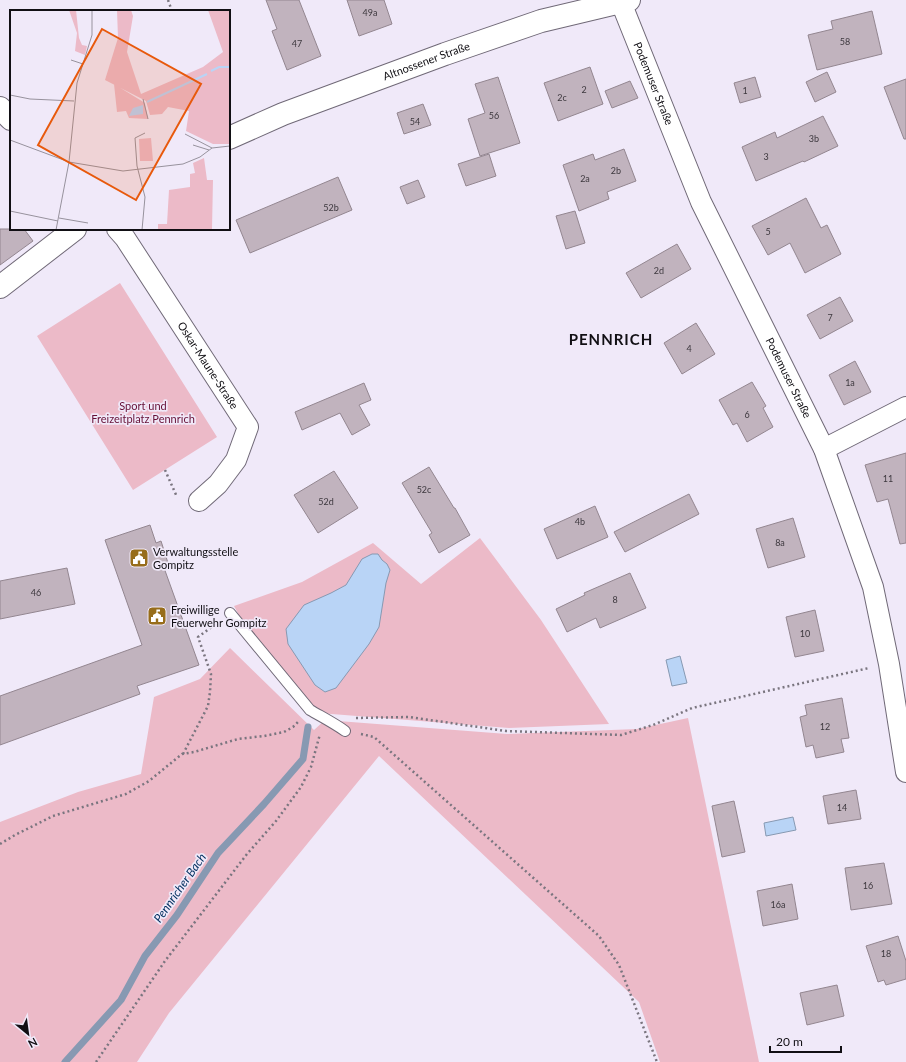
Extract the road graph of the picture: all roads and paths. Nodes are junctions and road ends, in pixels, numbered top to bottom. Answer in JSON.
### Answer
{"nodes":[{"id":1,"x":168,"y":0,"type":"edge"},
{"id":2,"x":623,"y":0,"type":"edge"},
{"id":3,"x":172,"y":10,"type":"edge"},
{"id":4,"x":0,"y":108,"type":"edge"},
{"id":5,"x":10,"y":118,"type":"edge"},
{"id":6,"x":230,"y":138,"type":"edge"},
{"id":7,"x":74,"y":230,"type":"edge"},
{"id":8,"x":118,"y":230,"type":"edge"},
{"id":9,"x":0,"y":288,"type":"edge"},
{"id":10,"x":906,"y":407,"type":"edge"},
{"id":11,"x":824,"y":449,"type":"junction"},
{"id":12,"x":165,"y":470,"type":"dead end"},
{"id":13,"x":177,"y":498,"type":"dead end"},
{"id":14,"x":199,"y":501,"type":"dead end"},
{"id":15,"x":230,"y":613,"type":"joint"},
{"id":16,"x":889,"y":664,"type":"junction"},
{"id":17,"x":310,"y":710,"type":"junction"},
{"id":18,"x":323,"y":718,"type":"junction"},
{"id":19,"x":333,"y":722,"type":"junction"},
{"id":20,"x":345,"y":730,"type":"joint"},
{"id":21,"x":904,"y":746,"type":"edge"},
{"id":22,"x":182,"y":754,"type":"junction"},
{"id":23,"x":906,"y":772,"type":"edge"},
{"id":24,"x":0,"y":844,"type":"edge"},
{"id":25,"x":96,"y":1062,"type":"edge"},
{"id":26,"x":658,"y":1062,"type":"edge"}],
"edges":[{"from":1,"to":3,"type":"path"},
{"from":2,"to":6,"type":"street","name":"Altnossener Straße"},
{"from":2,"to":11,"type":"street","name":"Podemuser Straße"},
{"from":4,"to":5,"type":"street"},
{"from":7,"to":9,"type":"street"},
{"from":8,"to":14,"type":"street","name":"Oskar-Maune-Straße"},
{"from":10,"to":11,"type":"street"},
{"from":11,"to":16,"type":"street","name":"Podemuser Straße"},
{"from":12,"to":13,"type":"path"},
{"from":15,"to":17,"type":"lane"},
{"from":15,"to":22,"type":"path"},
{"from":16,"to":19,"type":"path"},
{"from":16,"to":21,"type":"street","name":"Podemuser Straße"},
{"from":17,"to":18,"type":"lane"},
{"from":17,"to":22,"type":"path"},
{"from":18,"to":19,"type":"lane"},
{"from":18,"to":25,"type":"path"},
{"from":19,"to":20,"type":"lane"},
{"from":20,"to":26,"type":"path"},
{"from":21,"to":23,"type":"street","name":"Podemuser Straße"},
{"from":22,"to":24,"type":"path"}]}
